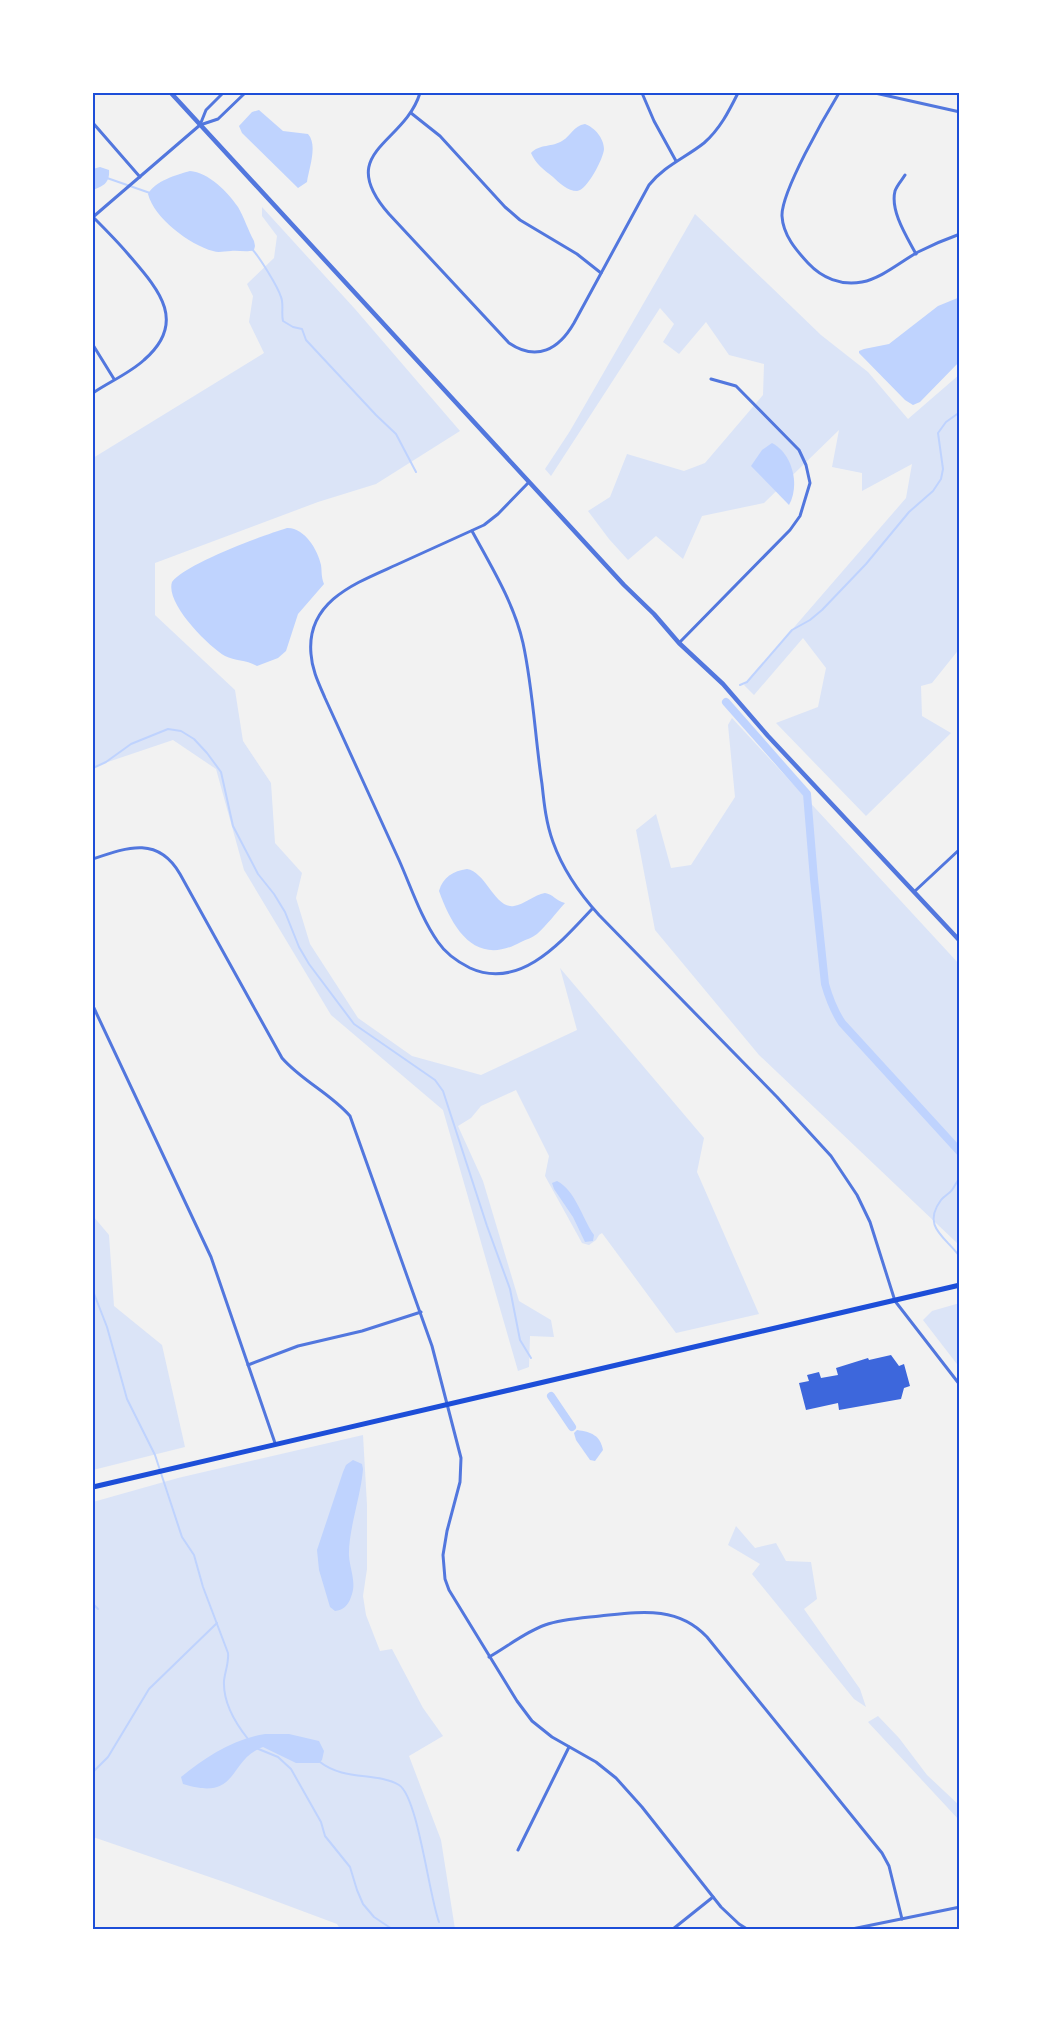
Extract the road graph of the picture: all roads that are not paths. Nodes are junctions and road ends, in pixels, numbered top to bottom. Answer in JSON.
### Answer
{"nodes":[{"id":1,"x":171,"y":93,"type":"edge"},
{"id":2,"x":223,"y":93,"type":"edge"},
{"id":3,"x":245,"y":93,"type":"edge"},
{"id":4,"x":420,"y":93,"type":"edge"},
{"id":5,"x":642,"y":93,"type":"edge"},
{"id":6,"x":738,"y":93,"type":"edge"},
{"id":7,"x":839,"y":93,"type":"edge"},
{"id":8,"x":875,"y":93,"type":"edge"},
{"id":9,"x":960,"y":112,"type":"edge"},
{"id":10,"x":411,"y":113,"type":"junction"},
{"id":11,"x":93,"y":123,"type":"edge"},
{"id":12,"x":201,"y":125,"type":"junction"},
{"id":13,"x":676,"y":161,"type":"junction"},
{"id":14,"x":905,"y":175,"type":"dead end"},
{"id":15,"x":140,"y":177,"type":"junction"},
{"id":16,"x":93,"y":217,"type":"edge"},
{"id":17,"x":960,"y":234,"type":"edge"},
{"id":18,"x":916,"y":254,"type":"junction"},
{"id":19,"x":601,"y":273,"type":"junction"},
{"id":20,"x":93,"y":345,"type":"edge"},
{"id":21,"x":114,"y":379,"type":"junction"},
{"id":22,"x":711,"y":379,"type":"dead end"},
{"id":23,"x":93,"y":393,"type":"edge"},
{"id":24,"x":530,"y":482,"type":"junction"},
{"id":25,"x":472,"y":531,"type":"junction"},
{"id":26,"x":679,"y":643,"type":"junction"},
{"id":27,"x":960,"y":849,"type":"edge"},
{"id":28,"x":93,"y":859,"type":"edge"},
{"id":29,"x":915,"y":891,"type":"junction"},
{"id":30,"x":592,"y":908,"type":"junction"},
{"id":31,"x":960,"y":941,"type":"edge"},
{"id":32,"x":93,"y":1006,"type":"edge"},
{"id":33,"x":960,"y":1285,"type":"edge"},
{"id":34,"x":895,"y":1301,"type":"junction"},
{"id":35,"x":421,"y":1312,"type":"junction"},
{"id":36,"x":248,"y":1365,"type":"junction"},
{"id":37,"x":960,"y":1385,"type":"edge"},
{"id":38,"x":448,"y":1405,"type":"junction"},
{"id":39,"x":276,"y":1445,"type":"junction"},
{"id":40,"x":93,"y":1487,"type":"edge"},
{"id":41,"x":489,"y":1658,"type":"junction"},
{"id":42,"x":569,"y":1747,"type":"junction"},
{"id":43,"x":518,"y":1850,"type":"dead end"},
{"id":44,"x":713,"y":1897,"type":"junction"},
{"id":45,"x":960,"y":1907,"type":"edge"},
{"id":46,"x":902,"y":1919,"type":"junction"},
{"id":47,"x":673,"y":1929,"type":"edge"},
{"id":48,"x":747,"y":1929,"type":"edge"},
{"id":49,"x":852,"y":1929,"type":"edge"}],
"edges":[{"from":1,"to":12,"type":"street"},
{"from":2,"to":12,"type":"street"},
{"from":3,"to":12,"type":"street"},
{"from":4,"to":10,"type":"street"},
{"from":5,"to":13,"type":"street"},
{"from":6,"to":13,"type":"street"},
{"from":7,"to":18,"type":"street"},
{"from":8,"to":9,"type":"street"},
{"from":10,"to":19,"type":"street"},
{"from":10,"to":19,"type":"street"},
{"from":11,"to":15,"type":"street"},
{"from":12,"to":15,"type":"street"},
{"from":12,"to":24,"type":"street"},
{"from":13,"to":19,"type":"street"},
{"from":14,"to":18,"type":"street"},
{"from":15,"to":16,"type":"street"},
{"from":16,"to":21,"type":"street"},
{"from":17,"to":18,"type":"street"},
{"from":20,"to":21,"type":"street"},
{"from":21,"to":23,"type":"street"},
{"from":22,"to":26,"type":"street"},
{"from":24,"to":25,"type":"street"},
{"from":24,"to":26,"type":"street"},
{"from":25,"to":30,"type":"street"},
{"from":25,"to":30,"type":"street"},
{"from":26,"to":29,"type":"street"},
{"from":27,"to":29,"type":"street"},
{"from":28,"to":35,"type":"street"},
{"from":29,"to":31,"type":"street"},
{"from":30,"to":34,"type":"street"},
{"from":32,"to":36,"type":"street"},
{"from":33,"to":34,"type":"main road"},
{"from":34,"to":37,"type":"street"},
{"from":34,"to":38,"type":"main road"},
{"from":35,"to":36,"type":"street"},
{"from":35,"to":38,"type":"street"},
{"from":36,"to":39,"type":"street"},
{"from":38,"to":39,"type":"main road"},
{"from":38,"to":41,"type":"street"},
{"from":39,"to":40,"type":"main road"},
{"from":41,"to":42,"type":"street"},
{"from":41,"to":46,"type":"street"},
{"from":42,"to":43,"type":"street"},
{"from":42,"to":44,"type":"street"},
{"from":44,"to":47,"type":"street"},
{"from":44,"to":48,"type":"street"},
{"from":45,"to":46,"type":"street"},
{"from":46,"to":49,"type":"street"}]}
